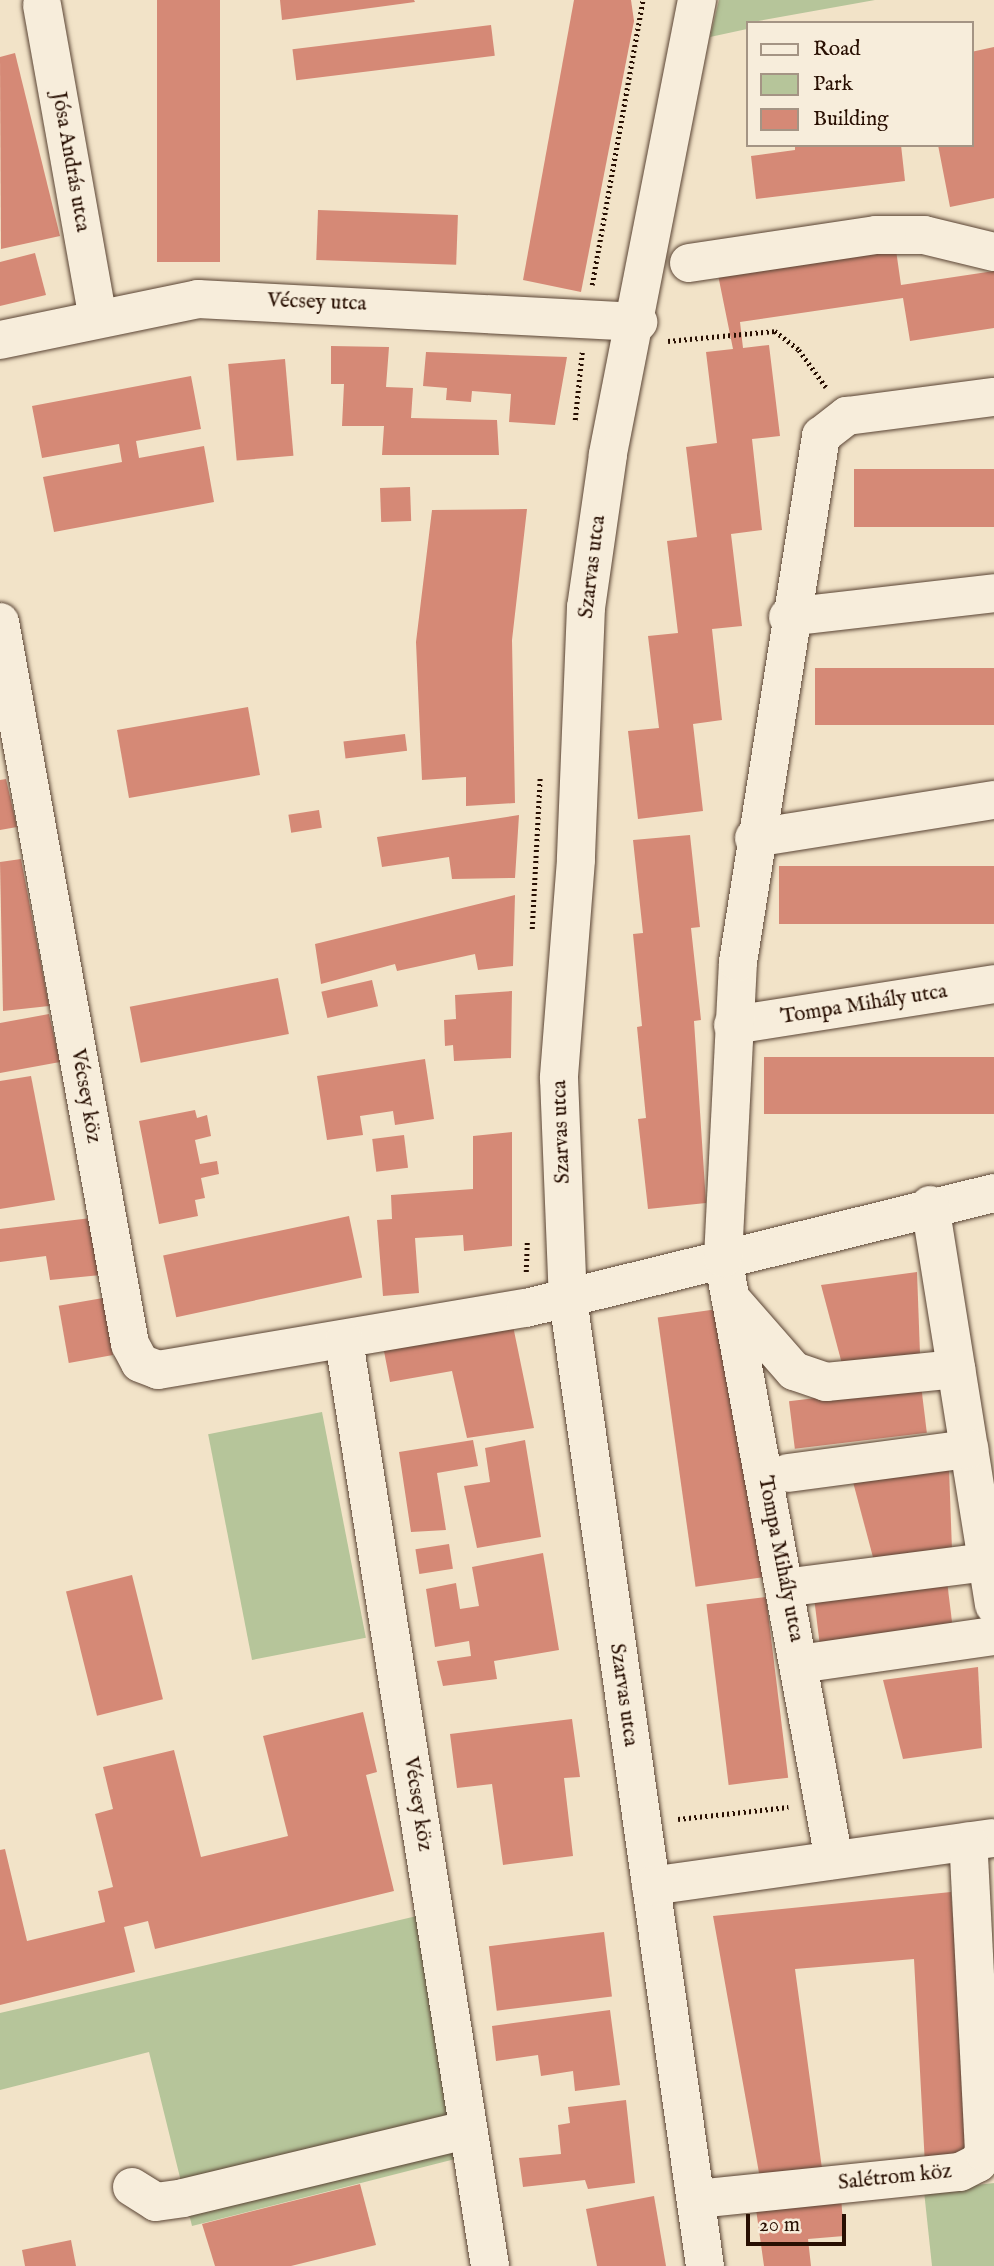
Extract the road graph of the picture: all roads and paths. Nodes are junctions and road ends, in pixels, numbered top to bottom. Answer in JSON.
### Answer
{"nodes":[{"id":1,"x":698,"y":0,"type":"edge"},
{"id":2,"x":42,"y":5,"type":"dead end"},
{"id":3,"x":994,"y":251,"type":"edge"},
{"id":4,"x":689,"y":263,"type":"dead end"},
{"id":5,"x":98,"y":318,"type":"junction"},
{"id":6,"x":636,"y":333,"type":"junction"},
{"id":7,"x":0,"y":340,"type":"edge"},
{"id":8,"x":994,"y":397,"type":"edge"},
{"id":9,"x":847,"y":416,"type":"junction"},
{"id":10,"x":994,"y":593,"type":"edge"},
{"id":11,"x":788,"y":617,"type":"junction"},
{"id":12,"x":0,"y":622,"type":"edge"},
{"id":13,"x":994,"y":800,"type":"edge"},
{"id":14,"x":754,"y":838,"type":"junction"},
{"id":15,"x":994,"y":985,"type":"edge"},
{"id":16,"x":733,"y":1025,"type":"junction"},
{"id":17,"x":994,"y":1194,"type":"edge"},
{"id":18,"x":930,"y":1205,"type":"junction"},
{"id":19,"x":723,"y":1258,"type":"junction"},
{"id":20,"x":568,"y":1299,"type":"junction"},
{"id":21,"x":731,"y":1299,"type":"junction"},
{"id":22,"x":344,"y":1341,"type":"junction"},
{"id":23,"x":956,"y":1368,"type":"junction"},
{"id":24,"x":969,"y":1449,"type":"junction"},
{"id":25,"x":788,"y":1473,"type":"dead end"},
{"id":26,"x":987,"y":1562,"type":"junction"},
{"id":27,"x":799,"y":1586,"type":"dead end"},
{"id":28,"x":994,"y":1605,"type":"edge"},
{"id":29,"x":994,"y":1636,"type":"edge"},
{"id":30,"x":813,"y":1662,"type":"dead end"},
{"id":31,"x":825,"y":1803,"type":"junction"},
{"id":32,"x":641,"y":1823,"type":"junction"},
{"id":33,"x":981,"y":1840,"type":"edge"},
{"id":34,"x":834,"y":1860,"type":"junction"},
{"id":35,"x":651,"y":1886,"type":"junction"},
{"id":36,"x":467,"y":2130,"type":"junction"},
{"id":37,"x":132,"y":2187,"type":"dead end"},
{"id":38,"x":697,"y":2199,"type":"junction"},
{"id":39,"x":491,"y":2266,"type":"edge"},
{"id":40,"x":705,"y":2266,"type":"edge"}],
"edges":[{"from":1,"to":6,"type":"street","name":"Szarvas utca"},
{"from":2,"to":5,"type":"street","name":"Jósa András utca"},
{"from":3,"to":4,"type":"street"},
{"from":5,"to":6,"type":"street","name":"Vécsey utca"},
{"from":5,"to":7,"type":"street","name":"Vécsey utca"},
{"from":6,"to":9,"type":"path"},
{"from":6,"to":20,"type":"street","name":"Szarvas utca"},
{"from":8,"to":9,"type":"street"},
{"from":9,"to":11,"type":"street","name":"Tompa Mihály utca"},
{"from":10,"to":11,"type":"street"},
{"from":11,"to":14,"type":"street","name":"Tompa Mihály utca"},
{"from":12,"to":22,"type":"street","name":"Vécsey köz"},
{"from":13,"to":14,"type":"street"},
{"from":14,"to":16,"type":"street","name":"Tompa Mihály utca"},
{"from":15,"to":16,"type":"street","name":"Tompa Mihály utca"},
{"from":16,"to":19,"type":"street","name":"Tompa Mihály utca"},
{"from":17,"to":18,"type":"street"},
{"from":18,"to":19,"type":"street"},
{"from":18,"to":23,"type":"street"},
{"from":19,"to":20,"type":"street"},
{"from":19,"to":21,"type":"street","name":"Tompa Mihály utca"},
{"from":20,"to":22,"type":"street","name":"Vécsey köz"},
{"from":20,"to":32,"type":"street","name":"Szarvas utca"},
{"from":21,"to":23,"type":"street"},
{"from":21,"to":31,"type":"street","name":"Tompa Mihály utca"},
{"from":22,"to":36,"type":"street","name":"Vécsey köz"},
{"from":23,"to":24,"type":"street"},
{"from":24,"to":25,"type":"street"},
{"from":24,"to":26,"type":"street"},
{"from":26,"to":27,"type":"street"},
{"from":26,"to":28,"type":"street"},
{"from":29,"to":30,"type":"street"},
{"from":31,"to":32,"type":"path"},
{"from":31,"to":34,"type":"street","name":"Tompa Mihály utca"},
{"from":32,"to":35,"type":"street","name":"Szarvas utca"},
{"from":33,"to":34,"type":"street"},
{"from":33,"to":38,"type":"street","name":"Salétrom köz"},
{"from":34,"to":35,"type":"street"},
{"from":35,"to":38,"type":"street","name":"Szarvas utca"},
{"from":36,"to":37,"type":"street"},
{"from":36,"to":39,"type":"street","name":"Vécsey köz"},
{"from":38,"to":40,"type":"street","name":"Szarvas utca"}]}
